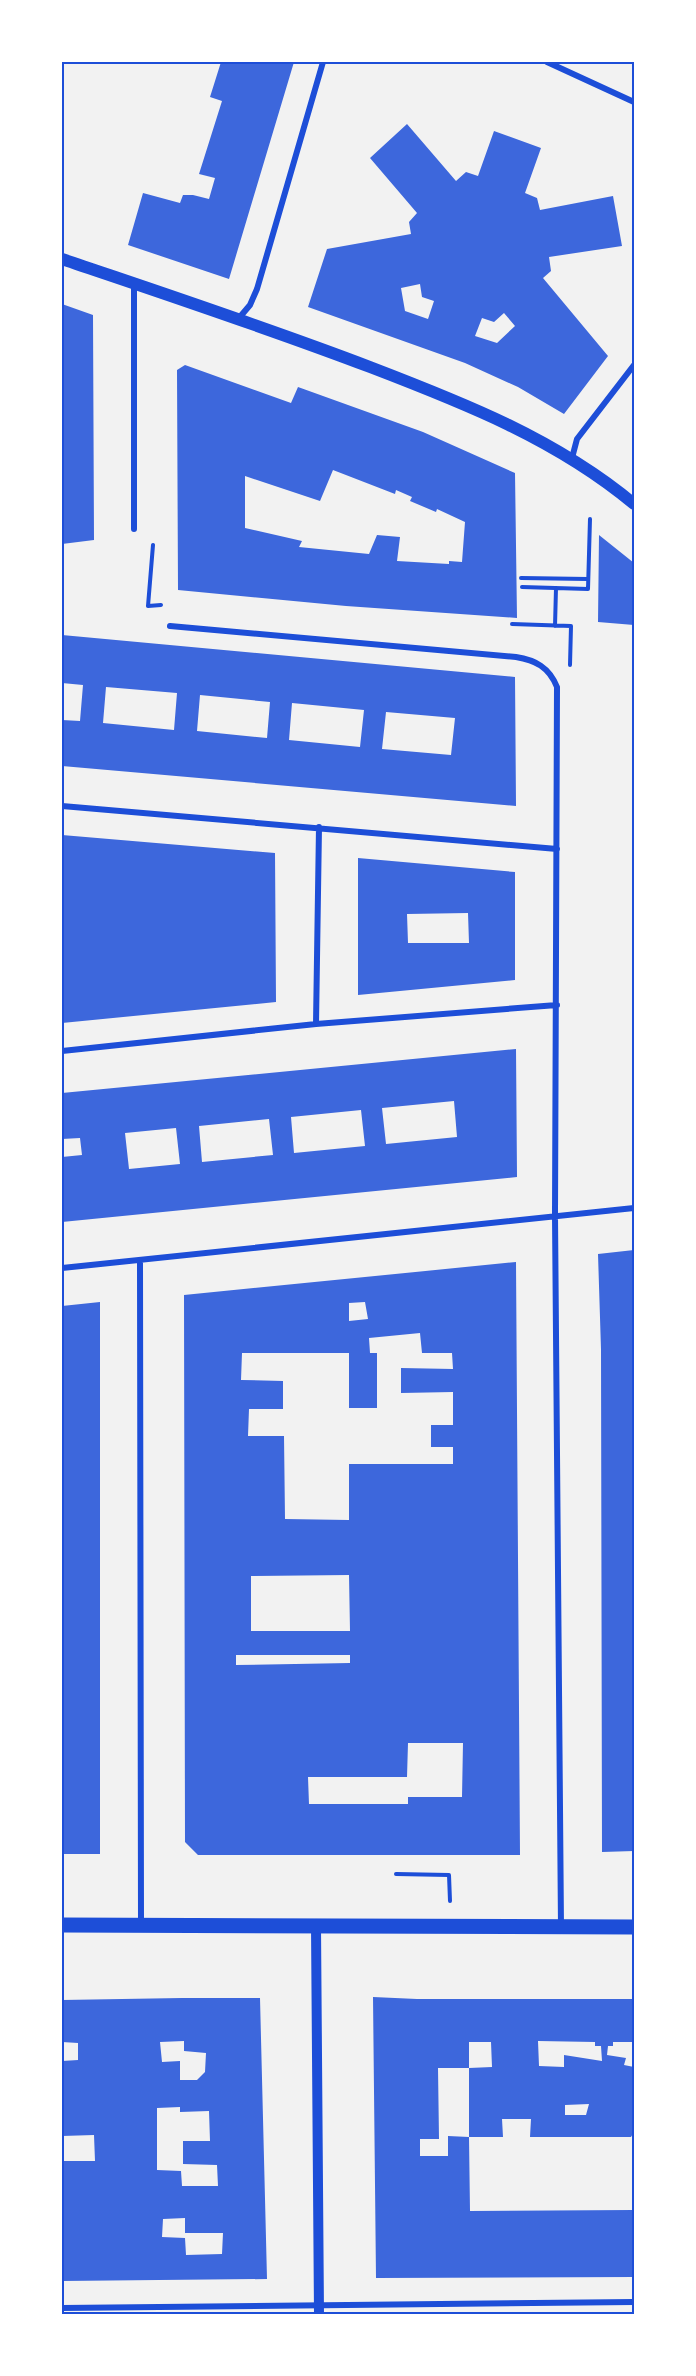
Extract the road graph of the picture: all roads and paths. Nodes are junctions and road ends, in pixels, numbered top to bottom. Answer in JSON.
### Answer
{"nodes":[{"id":1,"x":323,"y":62,"type":"edge"},
{"id":2,"x":547,"y":62,"type":"edge"},
{"id":3,"x":634,"y":102,"type":"edge"},
{"id":4,"x":62,"y":259,"type":"edge"},
{"id":5,"x":134,"y":284,"type":"junction"},
{"id":6,"x":238,"y":318,"type":"junction"},
{"id":7,"x":634,"y":365,"type":"edge"},
{"id":8,"x":572,"y":458,"type":"junction"},
{"id":9,"x":634,"y":504,"type":"edge"},
{"id":10,"x":590,"y":519,"type":"dead end"},
{"id":11,"x":134,"y":529,"type":"dead end"},
{"id":12,"x":153,"y":545,"type":"dead end"},
{"id":13,"x":521,"y":578,"type":"dead end"},
{"id":14,"x":588,"y":579,"type":"junction"},
{"id":15,"x":522,"y":587,"type":"dead end"},
{"id":16,"x":556,"y":588,"type":"junction"},
{"id":17,"x":164,"y":605,"type":"dead end"},
{"id":18,"x":512,"y":624,"type":"dead end"},
{"id":19,"x":170,"y":626,"type":"dead end"},
{"id":20,"x":555,"y":626,"type":"junction"},
{"id":21,"x":570,"y":666,"type":"dead end"},
{"id":22,"x":62,"y":806,"type":"edge"},
{"id":23,"x":319,"y":827,"type":"junction"},
{"id":24,"x":557,"y":849,"type":"junction"},
{"id":25,"x":557,"y":1005,"type":"junction"},
{"id":26,"x":316,"y":1024,"type":"junction"},
{"id":27,"x":62,"y":1051,"type":"edge"},
{"id":28,"x":634,"y":1208,"type":"edge"},
{"id":29,"x":555,"y":1216,"type":"junction"},
{"id":30,"x":140,"y":1261,"type":"junction"},
{"id":31,"x":62,"y":1268,"type":"edge"},
{"id":32,"x":396,"y":1874,"type":"dead end"},
{"id":33,"x":62,"y":1925,"type":"edge"},
{"id":34,"x":141,"y":1925,"type":"junction"},
{"id":35,"x":316,"y":1926,"type":"junction"},
{"id":36,"x":451,"y":1926,"type":"junction"},
{"id":37,"x":561,"y":1927,"type":"junction"},
{"id":38,"x":634,"y":1927,"type":"edge"},
{"id":39,"x":634,"y":2302,"type":"edge"},
{"id":40,"x":62,"y":2308,"type":"edge"},
{"id":41,"x":319,"y":2310,"type":"edge"}],
"edges":[{"from":1,"to":6,"type":"street"},
{"from":2,"to":3,"type":"street"},
{"from":4,"to":5,"type":"main road"},
{"from":5,"to":6,"type":"main road"},
{"from":5,"to":11,"type":"street"},
{"from":6,"to":8,"type":"main road"},
{"from":7,"to":8,"type":"street"},
{"from":8,"to":9,"type":"main road"},
{"from":10,"to":14,"type":"path"},
{"from":12,"to":17,"type":"path"},
{"from":13,"to":14,"type":"path"},
{"from":14,"to":16,"type":"path"},
{"from":15,"to":16,"type":"path"},
{"from":16,"to":20,"type":"path"},
{"from":18,"to":20,"type":"path"},
{"from":19,"to":24,"type":"street"},
{"from":20,"to":21,"type":"path"},
{"from":22,"to":23,"type":"street"},
{"from":23,"to":24,"type":"street"},
{"from":23,"to":26,"type":"street"},
{"from":24,"to":25,"type":"street"},
{"from":25,"to":26,"type":"street"},
{"from":25,"to":29,"type":"street"},
{"from":26,"to":27,"type":"street"},
{"from":28,"to":29,"type":"street"},
{"from":29,"to":30,"type":"street"},
{"from":29,"to":37,"type":"street"},
{"from":30,"to":31,"type":"street"},
{"from":30,"to":34,"type":"street"},
{"from":32,"to":36,"type":"path"},
{"from":33,"to":34,"type":"main road"},
{"from":34,"to":35,"type":"main road"},
{"from":35,"to":36,"type":"main road"},
{"from":35,"to":41,"type":"street"},
{"from":36,"to":37,"type":"main road"},
{"from":37,"to":38,"type":"main road"},
{"from":39,"to":41,"type":"street"},
{"from":40,"to":41,"type":"street"}]}
